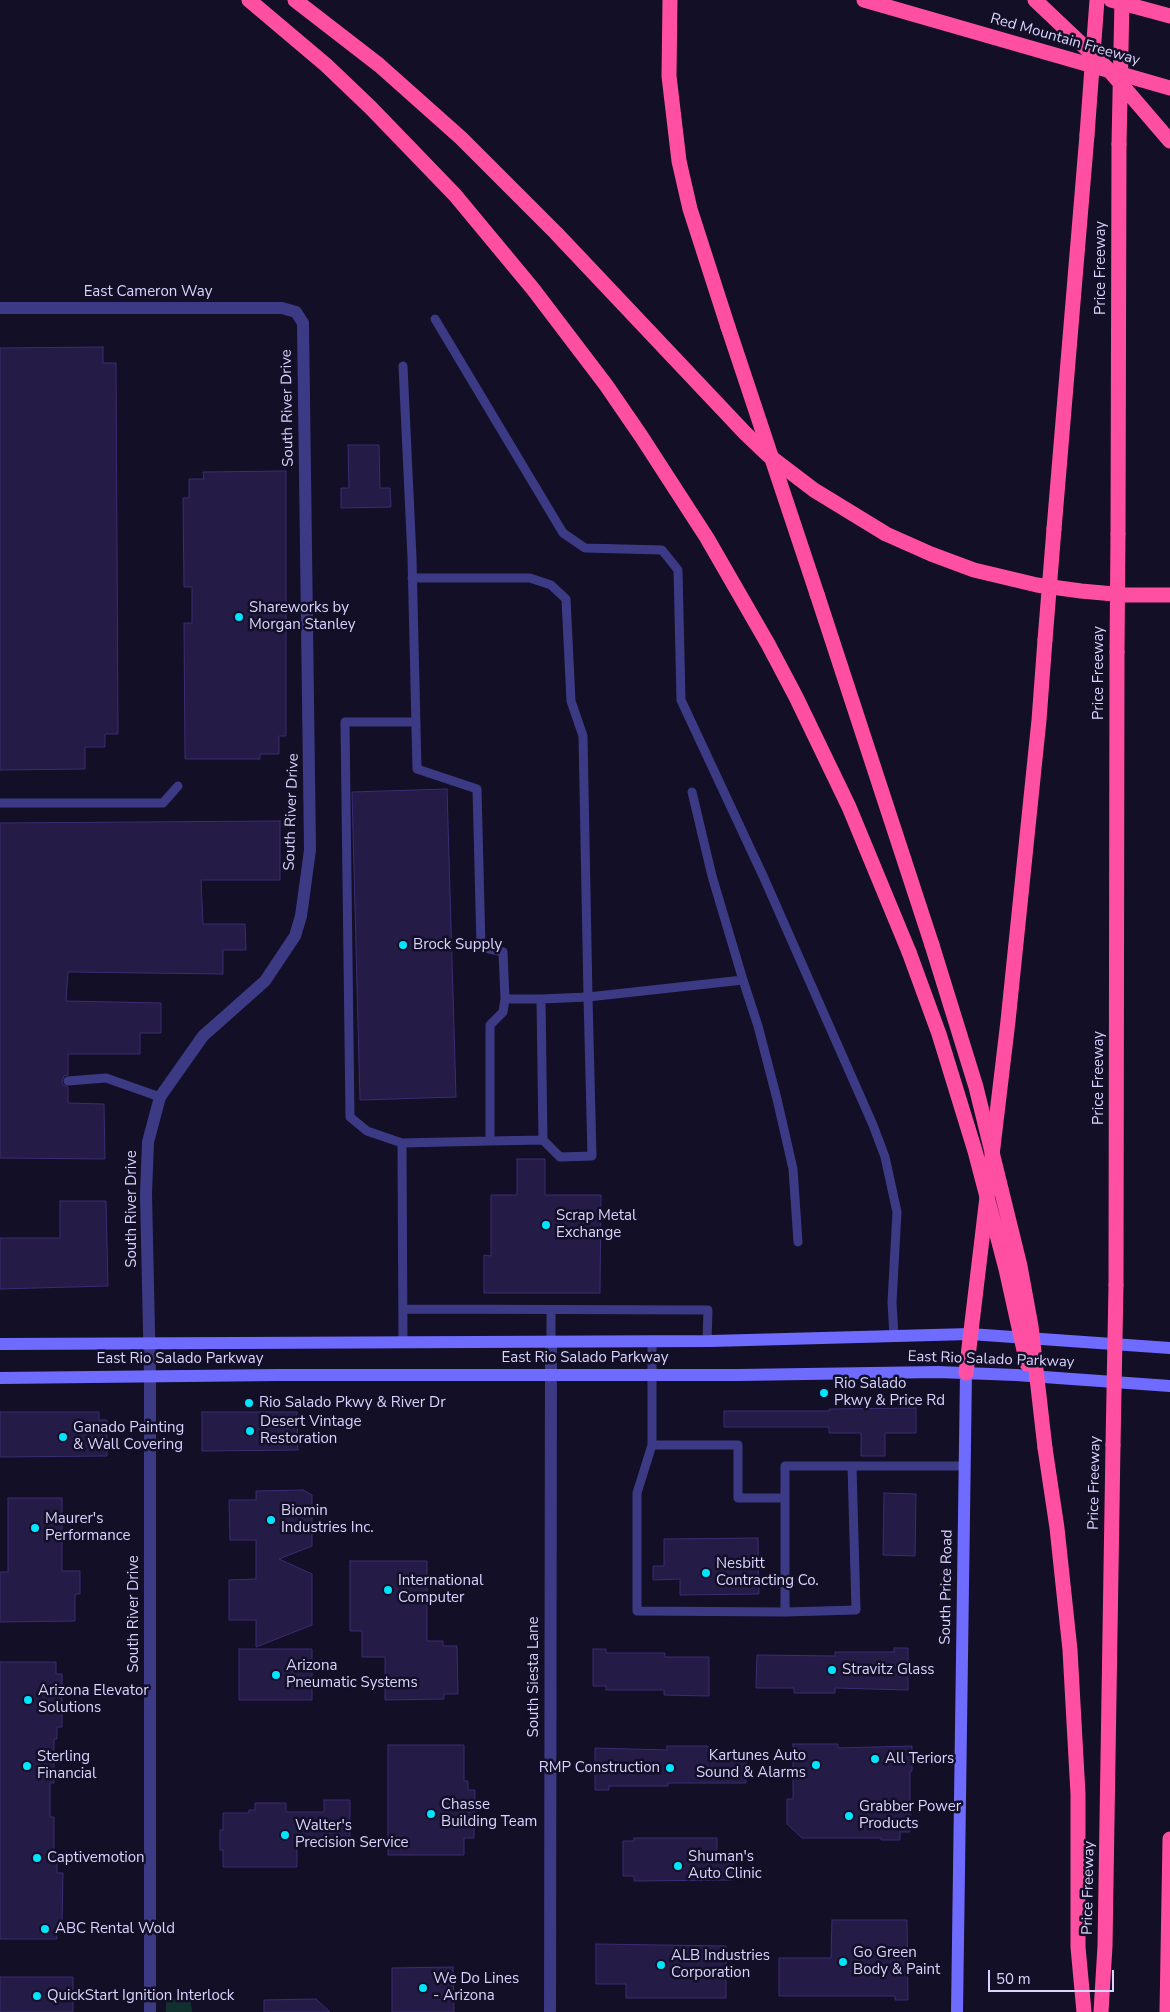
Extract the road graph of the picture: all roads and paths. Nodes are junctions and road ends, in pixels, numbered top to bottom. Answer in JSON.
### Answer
{"nodes":[{"id":1,"x":249,"y":0,"type":"edge"},
{"id":2,"x":295,"y":0,"type":"edge"},
{"id":3,"x":864,"y":0,"type":"edge"},
{"id":4,"x":1035,"y":0,"type":"edge"},
{"id":5,"x":1097,"y":0,"type":"edge"},
{"id":6,"x":1111,"y":0,"type":"edge"},
{"id":7,"x":1122,"y":0,"type":"edge"},
{"id":8,"x":669,"y":7,"type":"edge"},
{"id":9,"x":1170,"y":16,"type":"edge"},
{"id":10,"x":1170,"y":88,"type":"edge"},
{"id":11,"x":1170,"y":141,"type":"edge"},
{"id":12,"x":0,"y":308,"type":"edge"},
{"id":13,"x":296,"y":312,"type":"joint"},
{"id":14,"x":435,"y":319,"type":"dead end"},
{"id":15,"x":403,"y":366,"type":"dead end"},
{"id":16,"x":412,"y":578,"type":"junction"},
{"id":17,"x":1170,"y":595,"type":"edge"},
{"id":18,"x":416,"y":722,"type":"junction"},
{"id":19,"x":178,"y":786,"type":"dead end"},
{"id":20,"x":692,"y":792,"type":"dead end"},
{"id":21,"x":0,"y":803,"type":"edge"},
{"id":22,"x":743,"y":980,"type":"junction"},
{"id":23,"x":588,"y":997,"type":"junction"},
{"id":24,"x":541,"y":998,"type":"junction"},
{"id":25,"x":506,"y":999,"type":"junction"},
{"id":26,"x":68,"y":1081,"type":"dead end"},
{"id":27,"x":160,"y":1097,"type":"junction"},
{"id":28,"x":543,"y":1140,"type":"junction"},
{"id":29,"x":490,"y":1141,"type":"junction"},
{"id":30,"x":402,"y":1144,"type":"junction"},
{"id":31,"x":798,"y":1242,"type":"dead end"},
{"id":32,"x":404,"y":1309,"type":"junction"},
{"id":33,"x":551,"y":1310,"type":"junction"},
{"id":34,"x":970,"y":1334,"type":"junction"},
{"id":35,"x":894,"y":1336,"type":"junction"},
{"id":36,"x":652,"y":1341,"type":"junction"},
{"id":37,"x":707,"y":1341,"type":"junction"},
{"id":38,"x":403,"y":1342,"type":"junction"},
{"id":39,"x":551,"y":1342,"type":"junction"},
{"id":40,"x":0,"y":1344,"type":"edge"},
{"id":41,"x":149,"y":1344,"type":"junction"},
{"id":42,"x":1170,"y":1348,"type":"edge"},
{"id":43,"x":966,"y":1373,"type":"junction"},
{"id":44,"x":551,"y":1374,"type":"junction"},
{"id":45,"x":652,"y":1374,"type":"junction"},
{"id":46,"x":150,"y":1376,"type":"junction"},
{"id":47,"x":0,"y":1378,"type":"edge"},
{"id":48,"x":1170,"y":1386,"type":"edge"},
{"id":49,"x":652,"y":1445,"type":"junction"},
{"id":50,"x":1045,"y":1448,"type":"junction"},
{"id":51,"x":852,"y":1466,"type":"junction"},
{"id":52,"x":964,"y":1466,"type":"junction"},
{"id":53,"x":785,"y":1498,"type":"junction"},
{"id":54,"x":785,"y":1612,"type":"junction"},
{"id":55,"x":1170,"y":1839,"type":"edge"},
{"id":56,"x":150,"y":2012,"type":"edge"},
{"id":57,"x":550,"y":2012,"type":"edge"},
{"id":58,"x":958,"y":2012,"type":"edge"},
{"id":59,"x":1084,"y":2012,"type":"edge"},
{"id":60,"x":1101,"y":2012,"type":"edge"},
{"id":61,"x":1167,"y":2012,"type":"edge"}],
"edges":[{"from":1,"to":50,"type":"highway","bridge":true},
{"from":2,"to":17,"type":"highway"},
{"from":3,"to":10,"type":"highway","name":"Red Mountain Freeway"},
{"from":4,"to":11,"type":"highway","bridge":true},
{"from":5,"to":34,"type":"highway","bridge":true},
{"from":6,"to":9,"type":"highway"},
{"from":7,"to":60,"type":"highway","name":"Price Freeway","bridge":true},
{"from":8,"to":50,"type":"highway","bridge":true},
{"from":12,"to":13,"type":"street","name":"East Cameron Way"},
{"from":13,"to":27,"type":"street","name":"South River Drive"},
{"from":14,"to":35,"type":"lane"},
{"from":15,"to":16,"type":"lane"},
{"from":16,"to":18,"type":"lane"},
{"from":16,"to":23,"type":"lane"},
{"from":18,"to":25,"type":"lane"},
{"from":18,"to":30,"type":"lane"},
{"from":19,"to":21,"type":"lane"},
{"from":20,"to":22,"type":"lane"},
{"from":22,"to":23,"type":"lane"},
{"from":22,"to":31,"type":"lane"},
{"from":23,"to":24,"type":"lane"},
{"from":23,"to":28,"type":"lane"},
{"from":24,"to":25,"type":"lane"},
{"from":24,"to":28,"type":"lane"},
{"from":25,"to":29,"type":"lane"},
{"from":26,"to":27,"type":"lane"},
{"from":27,"to":41,"type":"street","name":"South River Drive"},
{"from":28,"to":29,"type":"lane"},
{"from":29,"to":30,"type":"lane"},
{"from":30,"to":32,"type":"lane"},
{"from":32,"to":33,"type":"lane"},
{"from":32,"to":38,"type":"lane"},
{"from":33,"to":37,"type":"lane"},
{"from":33,"to":39,"type":"lane"},
{"from":34,"to":35,"type":"main road","name":"East Rio Salado Parkway"},
{"from":34,"to":42,"type":"main road","name":"East Rio Salado Parkway"},
{"from":34,"to":43,"type":"highway"},
{"from":35,"to":37,"type":"main road","name":"East Rio Salado Parkway"},
{"from":36,"to":37,"type":"main road","name":"East Rio Salado Parkway"},
{"from":36,"to":39,"type":"main road","name":"East Rio Salado Parkway"},
{"from":36,"to":45,"type":"lane"},
{"from":38,"to":39,"type":"main road","name":"East Rio Salado Parkway"},
{"from":38,"to":41,"type":"main road","name":"East Rio Salado Parkway"},
{"from":39,"to":44,"type":"street","name":"South Siesta Lane"},
{"from":40,"to":41,"type":"main road","name":"East Rio Salado Parkway"},
{"from":41,"to":46,"type":"street","name":"South River Drive"},
{"from":43,"to":45,"type":"main road","name":"East Rio Salado Parkway"},
{"from":43,"to":48,"type":"main road","name":"East Rio Salado Parkway"},
{"from":43,"to":52,"type":"main road","name":"South Price Road"},
{"from":44,"to":45,"type":"main road","name":"East Rio Salado Parkway"},
{"from":44,"to":46,"type":"main road","name":"East Rio Salado Parkway"},
{"from":44,"to":57,"type":"street","name":"South Siesta Lane"},
{"from":45,"to":49,"type":"lane"},
{"from":46,"to":47,"type":"main road","name":"East Rio Salado Parkway"},
{"from":46,"to":56,"type":"street","name":"South River Drive"},
{"from":49,"to":53,"type":"lane"},
{"from":49,"to":54,"type":"lane"},
{"from":50,"to":59,"type":"highway"},
{"from":51,"to":52,"type":"lane"},
{"from":51,"to":53,"type":"lane"},
{"from":51,"to":54,"type":"lane"},
{"from":52,"to":58,"type":"main road","name":"South Price Road"},
{"from":53,"to":54,"type":"lane"},
{"from":55,"to":61,"type":"highway"}]}
